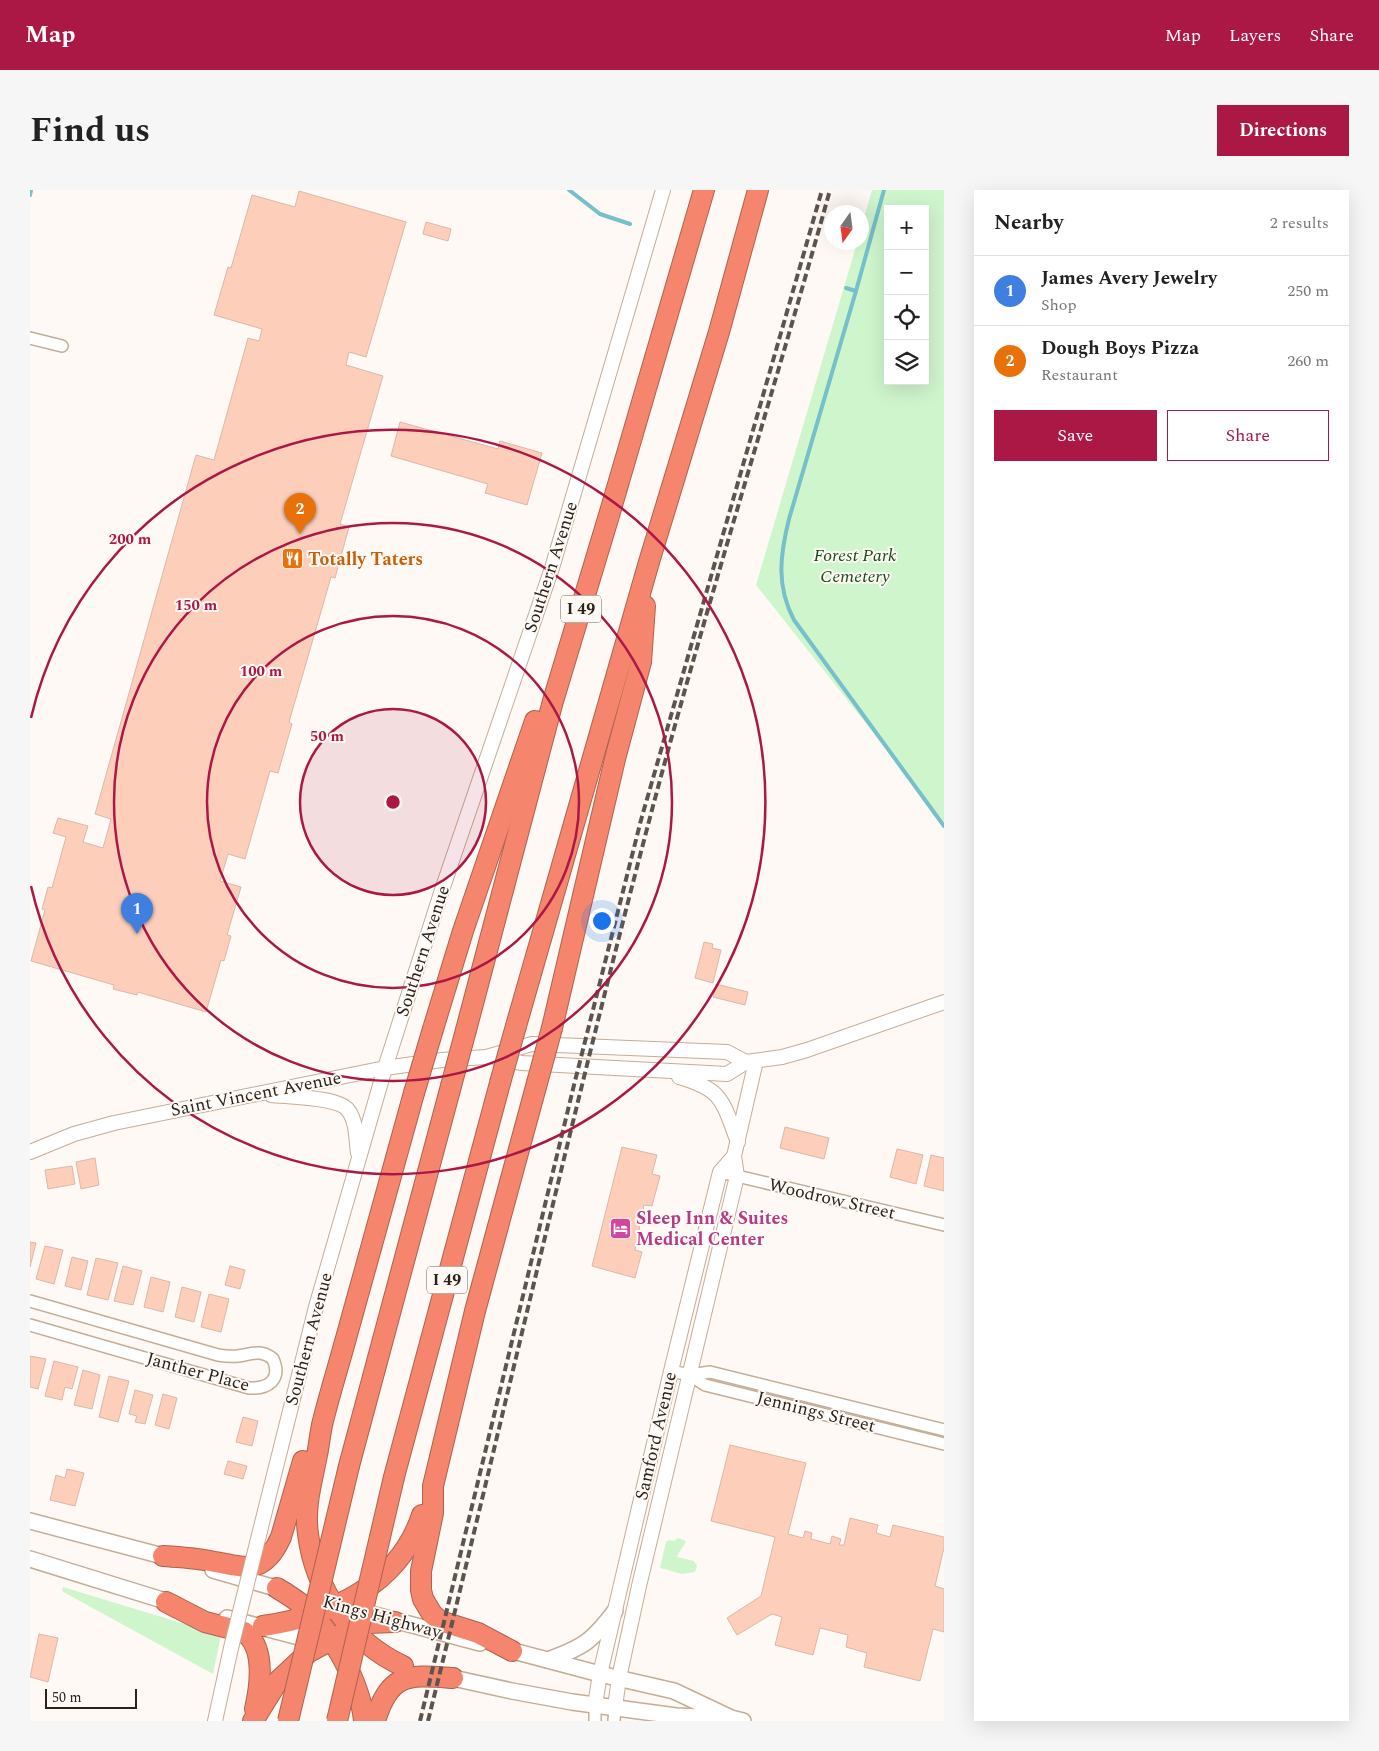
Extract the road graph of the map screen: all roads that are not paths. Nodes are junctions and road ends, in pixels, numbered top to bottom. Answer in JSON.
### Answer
{"nodes":[{"id":1,"x":663,"y":190,"type":"edge"},
{"id":2,"x":704,"y":190,"type":"edge"},
{"id":3,"x":758,"y":190,"type":"edge"},
{"id":4,"x":30,"y":338,"type":"edge"},
{"id":5,"x":62,"y":346,"type":"dead end"},
{"id":6,"x":610,"y":512,"type":"junction"},
{"id":7,"x":649,"y":562,"type":"junction"},
{"id":8,"x":944,"y":1002,"type":"edge"},
{"id":9,"x":486,"y":1057,"type":"junction"},
{"id":10,"x":751,"y":1062,"type":"junction"},
{"id":11,"x":385,"y":1068,"type":"junction"},
{"id":12,"x":656,"y":1071,"type":"junction"},
{"id":13,"x":258,"y":1094,"type":"junction"},
{"id":14,"x":738,"y":1142,"type":"junction"},
{"id":15,"x":30,"y":1152,"type":"edge"},
{"id":16,"x":734,"y":1156,"type":"junction"},
{"id":17,"x":358,"y":1160,"type":"junction"},
{"id":18,"x":720,"y":1172,"type":"junction"},
{"id":19,"x":737,"y":1176,"type":"junction"},
{"id":20,"x":944,"y":1226,"type":"edge"},
{"id":21,"x":30,"y":1301,"type":"edge"},
{"id":22,"x":686,"y":1312,"type":"junction"},
{"id":23,"x":704,"y":1315,"type":"junction"},
{"id":24,"x":30,"y":1325,"type":"edge"},
{"id":25,"x":671,"y":1371,"type":"junction"},
{"id":26,"x":690,"y":1375,"type":"junction"},
{"id":27,"x":874,"y":1412,"type":"junction"},
{"id":28,"x":870,"y":1425,"type":"junction"},
{"id":29,"x":322,"y":1426,"type":"junction"},
{"id":30,"x":944,"y":1430,"type":"edge"},
{"id":31,"x":944,"y":1444,"type":"edge"},
{"id":32,"x":433,"y":1486,"type":"junction"},
{"id":33,"x":30,"y":1521,"type":"edge"},
{"id":34,"x":163,"y":1556,"type":"junction"},
{"id":35,"x":30,"y":1559,"type":"edge"},
{"id":36,"x":622,"y":1583,"type":"junction"},
{"id":37,"x":639,"y":1586,"type":"junction"},
{"id":38,"x":276,"y":1588,"type":"junction"},
{"id":39,"x":166,"y":1602,"type":"junction"},
{"id":40,"x":334,"y":1605,"type":"junction"},
{"id":41,"x":615,"y":1611,"type":"junction"},
{"id":42,"x":312,"y":1615,"type":"junction"},
{"id":43,"x":395,"y":1622,"type":"junction"},
{"id":44,"x":263,"y":1626,"type":"junction"},
{"id":45,"x":351,"y":1629,"type":"junction"},
{"id":46,"x":330,"y":1643,"type":"junction"},
{"id":47,"x":512,"y":1651,"type":"junction"},
{"id":48,"x":548,"y":1660,"type":"junction"},
{"id":49,"x":404,"y":1666,"type":"junction"},
{"id":50,"x":600,"y":1674,"type":"junction"},
{"id":51,"x":453,"y":1678,"type":"junction"},
{"id":52,"x":619,"y":1678,"type":"junction"},
{"id":53,"x":595,"y":1705,"type":"junction"},
{"id":54,"x":615,"y":1714,"type":"edge"},
{"id":55,"x":737,"y":1720,"type":"edge"},
{"id":56,"x":215,"y":1721,"type":"edge"},
{"id":57,"x":253,"y":1721,"type":"edge"},
{"id":58,"x":288,"y":1721,"type":"edge"},
{"id":59,"x":337,"y":1721,"type":"edge"},
{"id":60,"x":364,"y":1721,"type":"edge"},
{"id":61,"x":375,"y":1721,"type":"edge"},
{"id":62,"x":595,"y":1721,"type":"edge"}],
"edges":[{"from":1,"to":11,"type":"street","name":"Southern Avenue"},
{"from":2,"to":6,"type":"highway","number":"I 49"},
{"from":3,"to":7,"type":"highway","number":"I 49"},
{"from":4,"to":5,"type":"street"},
{"from":6,"to":29,"type":"highway","bridge":true},
{"from":6,"to":58,"type":"highway","number":"I 49","bridge":true},
{"from":7,"to":32,"type":"highway","bridge":true},
{"from":7,"to":59,"type":"highway","number":"I 49","bridge":true},
{"from":8,"to":10,"type":"street","name":"Saint Vincent Avenue"},
{"from":9,"to":10,"type":"street","name":"Saint Vincent Avenue"},
{"from":9,"to":11,"type":"street","name":"Saint Vincent Avenue"},
{"from":9,"to":12,"type":"street","name":"Saint Vincent Avenue"},
{"from":10,"to":12,"type":"street","name":"Saint Vincent Avenue"},
{"from":10,"to":14,"type":"street","name":"Samford Avenue"},
{"from":11,"to":13,"type":"street","name":"Saint Vincent Avenue"},
{"from":11,"to":17,"type":"street","name":"Southern Avenue"},
{"from":12,"to":14,"type":"street"},
{"from":13,"to":15,"type":"street","name":"Saint Vincent Avenue"},
{"from":13,"to":17,"type":"street"},
{"from":14,"to":16,"type":"street","name":"Samford Avenue"},
{"from":16,"to":18,"type":"street","name":"Samford Avenue"},
{"from":16,"to":19,"type":"street","name":"Samford Avenue"},
{"from":17,"to":56,"type":"street","name":"Southern Avenue","bridge":true},
{"from":18,"to":19,"type":"street","name":"Woodrow Street"},
{"from":18,"to":22,"type":"street","name":"Samford Avenue"},
{"from":19,"to":20,"type":"street","name":"Woodrow Street"},
{"from":19,"to":23,"type":"street","name":"Samford Avenue"},
{"from":21,"to":24,"type":"street","name":"Janther Place"},
{"from":22,"to":23,"type":"street"},
{"from":22,"to":25,"type":"street","name":"Samford Avenue"},
{"from":23,"to":26,"type":"street","name":"Samford Avenue"},
{"from":25,"to":26,"type":"street","name":"Jennings Street"},
{"from":25,"to":36,"type":"street","name":"Samford Avenue"},
{"from":26,"to":27,"type":"street","name":"Jennings Street"},
{"from":26,"to":28,"type":"street","name":"Jennings Street"},
{"from":26,"to":37,"type":"street","name":"Samford Avenue"},
{"from":27,"to":28,"type":"street"},
{"from":27,"to":30,"type":"street","name":"Jennings Street"},
{"from":28,"to":31,"type":"street","name":"Jennings Street"},
{"from":29,"to":34,"type":"highway"},
{"from":29,"to":40,"type":"highway"},
{"from":32,"to":40,"type":"highway"},
{"from":32,"to":47,"type":"highway"},
{"from":33,"to":34,"type":"main road","name":"Kings Highway"},
{"from":34,"to":38,"type":"main road","name":"Kings Highway"},
{"from":35,"to":39,"type":"main road","name":"Kings Highway"},
{"from":36,"to":37,"type":"street"},
{"from":36,"to":41,"type":"street","name":"Samford Avenue"},
{"from":37,"to":52,"type":"street","name":"Samford Avenue"},
{"from":38,"to":40,"type":"main road","name":"Kings Highway"},
{"from":38,"to":42,"type":"highway"},
{"from":39,"to":44,"type":"main road","name":"Kings Highway"},
{"from":39,"to":57,"type":"highway"},
{"from":40,"to":42,"type":"highway"},
{"from":40,"to":43,"type":"main road","name":"Kings Highway"},
{"from":40,"to":45,"type":"highway"},
{"from":41,"to":48,"type":"main road"},
{"from":41,"to":50,"type":"street","name":"Samford Avenue"},
{"from":42,"to":44,"type":"highway"},
{"from":42,"to":46,"type":"highway"},
{"from":43,"to":45,"type":"highway"},
{"from":43,"to":47,"type":"main road","name":"Kings Highway"},
{"from":44,"to":46,"type":"main road","name":"Kings Highway"},
{"from":45,"to":46,"type":"highway"},
{"from":45,"to":49,"type":"highway"},
{"from":46,"to":49,"type":"main road","name":"Kings Highway"},
{"from":46,"to":57,"type":"highway"},
{"from":46,"to":60,"type":"highway"},
{"from":47,"to":48,"type":"main road","name":"Kings Highway"},
{"from":48,"to":50,"type":"main road","name":"Kings Highway"},
{"from":49,"to":51,"type":"main road","name":"Kings Highway"},
{"from":50,"to":52,"type":"main road","name":"Kings Highway"},
{"from":50,"to":53,"type":"street","name":"Samford Avenue"},
{"from":51,"to":53,"type":"main road","name":"Kings Highway"},
{"from":51,"to":61,"type":"highway"},
{"from":52,"to":54,"type":"street","name":"Samford Avenue"},
{"from":52,"to":55,"type":"main road","name":"Kings Highway"},
{"from":53,"to":54,"type":"main road","name":"Kings Highway"},
{"from":53,"to":62,"type":"street","name":"Samford Avenue"},
{"from":54,"to":55,"type":"main road","name":"Kings Highway"}]}
